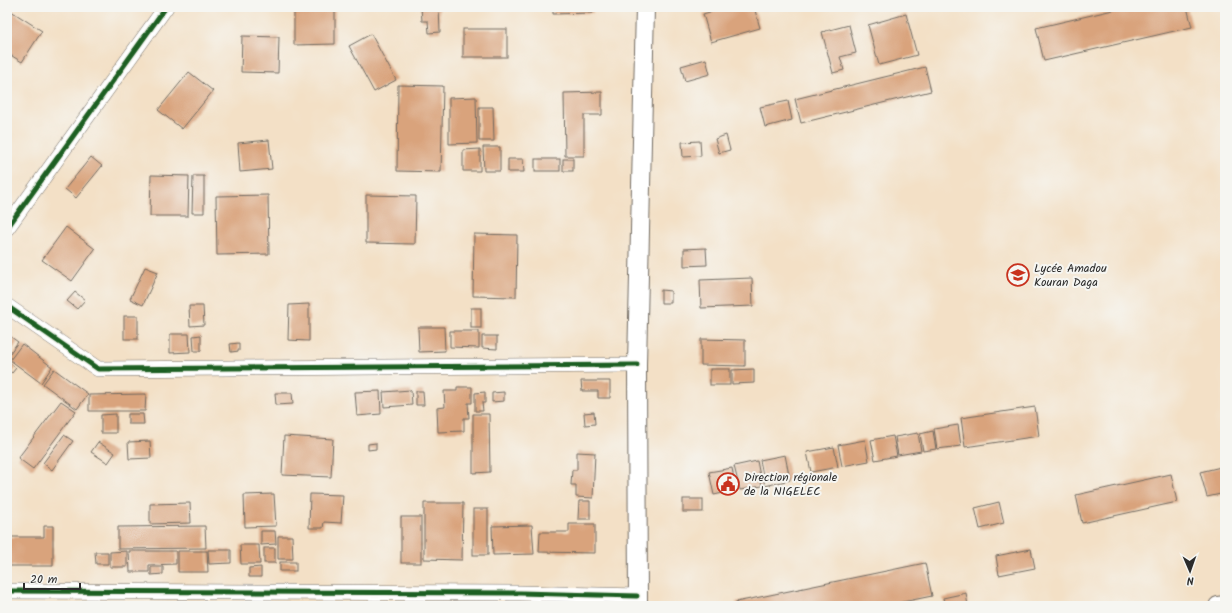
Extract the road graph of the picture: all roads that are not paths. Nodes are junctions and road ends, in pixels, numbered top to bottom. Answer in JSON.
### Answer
{"nodes":[{"id":1,"x":166,"y":7,"type":"edge"},
{"id":2,"x":645,"y":7,"type":"edge"},
{"id":3,"x":7,"y":228,"type":"edge"},
{"id":4,"x":7,"y":306,"type":"edge"},
{"id":5,"x":637,"y":366,"type":"junction"},
{"id":6,"x":7,"y":591,"type":"edge"},
{"id":7,"x":637,"y":601,"type":"edge"},
{"id":8,"x":1225,"y":604,"type":"edge"},
{"id":9,"x":1218,"y":606,"type":"edge"}],
"edges":[{"from":1,"to":3,"type":"street"},
{"from":2,"to":5,"type":"street"},
{"from":4,"to":5,"type":"street"},
{"from":5,"to":7,"type":"street"},
{"from":6,"to":7,"type":"street"},
{"from":8,"to":9,"type":"street"}]}
